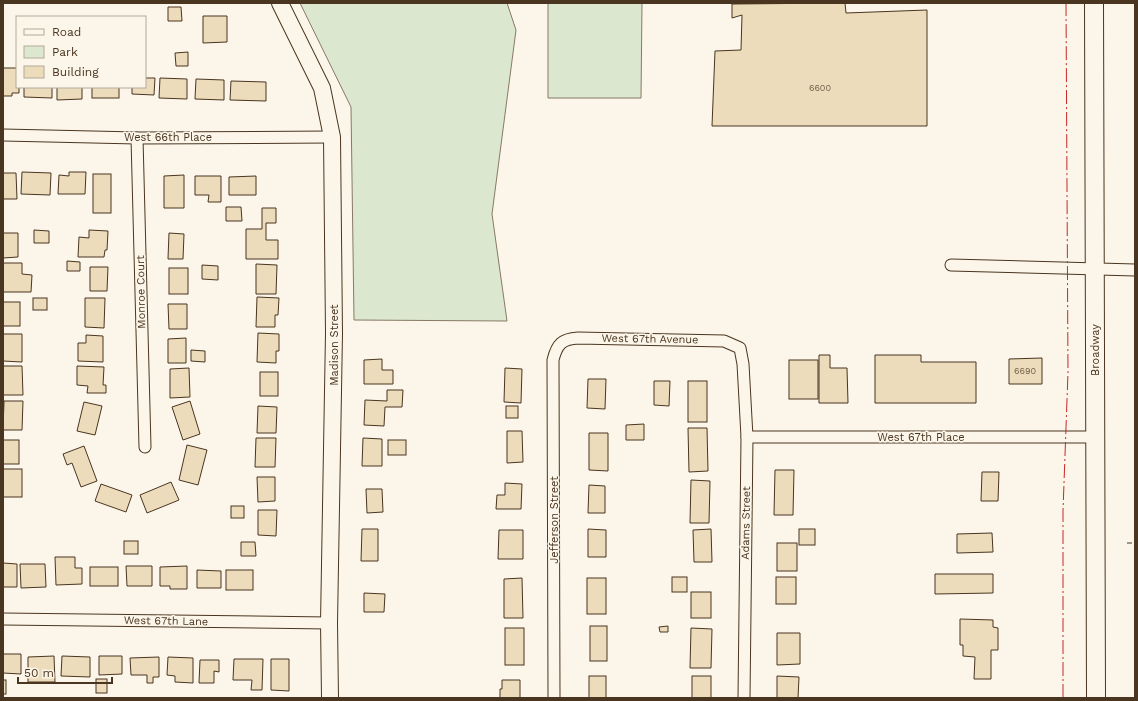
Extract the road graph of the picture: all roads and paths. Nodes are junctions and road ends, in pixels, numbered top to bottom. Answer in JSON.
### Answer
{"nodes":[{"id":1,"x":280,"y":3,"type":"edge"},
{"id":2,"x":1094,"y":3,"type":"edge"},
{"id":3,"x":3,"y":135,"type":"edge"},
{"id":4,"x":332,"y":137,"type":"junction"},
{"id":5,"x":137,"y":138,"type":"junction"},
{"id":6,"x":951,"y":265,"type":"dead end"},
{"id":7,"x":1095,"y":270,"type":"junction"},
{"id":8,"x":1135,"y":270,"type":"edge"},
{"id":9,"x":560,"y":343,"type":"joint"},
{"id":10,"x":740,"y":348,"type":"joint"},
{"id":11,"x":746,"y":437,"type":"junction"},
{"id":12,"x":1096,"y":437,"type":"junction"},
{"id":13,"x":145,"y":447,"type":"dead end"},
{"id":14,"x":3,"y":619,"type":"edge"},
{"id":15,"x":329,"y":623,"type":"junction"},
{"id":16,"x":330,"y":698,"type":"edge"},
{"id":17,"x":554,"y":698,"type":"edge"},
{"id":18,"x":744,"y":698,"type":"edge"},
{"id":19,"x":1096,"y":698,"type":"edge"}],
"edges":[{"from":1,"to":4,"type":"street","name":"Madison Street"},
{"from":2,"to":7,"type":"main road","name":"Broadway"},
{"from":3,"to":5,"type":"street","name":"West 66th Place"},
{"from":4,"to":5,"type":"street","name":"West 66th Place"},
{"from":4,"to":15,"type":"street","name":"Madison Street"},
{"from":5,"to":13,"type":"street","name":"Monroe Court"},
{"from":6,"to":7,"type":"street"},
{"from":7,"to":8,"type":"street"},
{"from":7,"to":12,"type":"main road","name":"Broadway"},
{"from":9,"to":10,"type":"street","name":"West 67th Avenue"},
{"from":9,"to":17,"type":"street","name":"Jefferson Street"},
{"from":10,"to":11,"type":"street","name":"Adams Street"},
{"from":11,"to":12,"type":"street","name":"West 67th Place"},
{"from":11,"to":18,"type":"street","name":"Adams Street"},
{"from":12,"to":19,"type":"main road","name":"Broadway"},
{"from":14,"to":15,"type":"street","name":"West 67th Lane"},
{"from":15,"to":16,"type":"street","name":"Madison Street"}]}
